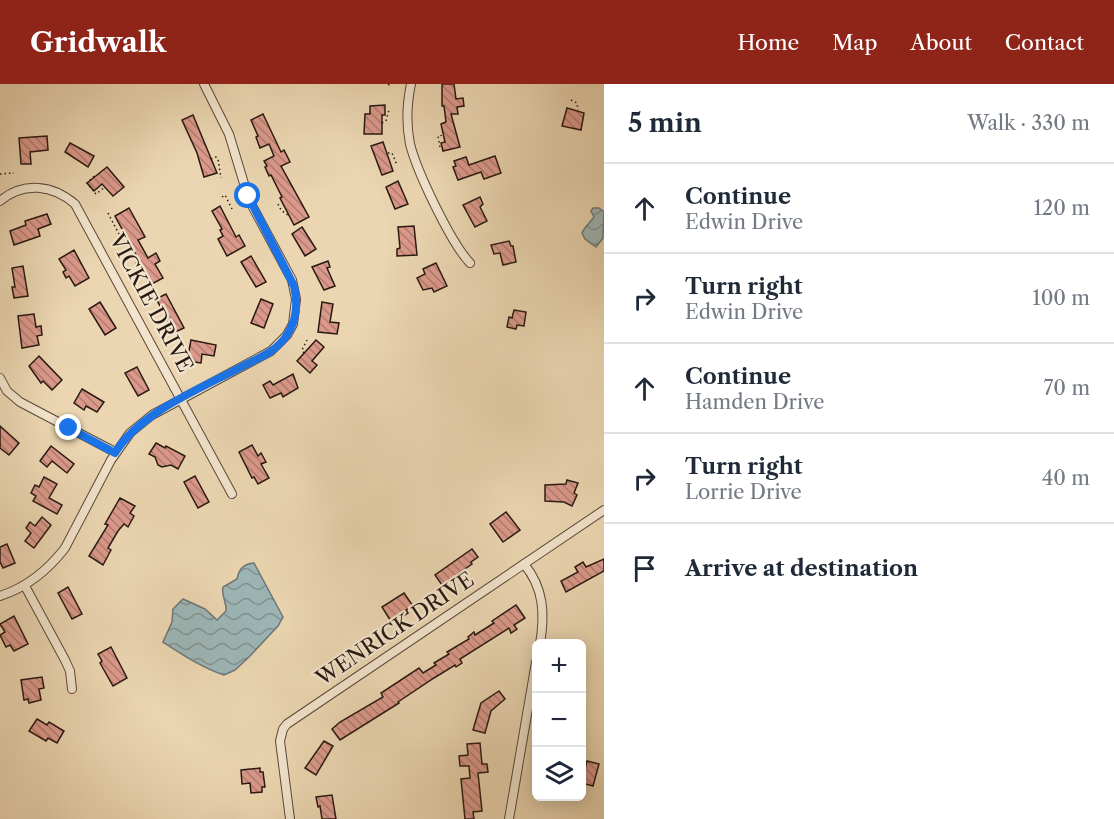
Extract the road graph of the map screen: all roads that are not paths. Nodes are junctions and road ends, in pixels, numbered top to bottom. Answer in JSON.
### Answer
{"nodes":[{"id":1,"x":204,"y":84,"type":"edge"},
{"id":2,"x":411,"y":84,"type":"edge"},
{"id":3,"x":0,"y":201,"type":"edge"},
{"id":4,"x":470,"y":263,"type":"dead end"},
{"id":5,"x":0,"y":378,"type":"edge"},
{"id":6,"x":182,"y":399,"type":"junction"},
{"id":7,"x":115,"y":453,"type":"junction"},
{"id":8,"x":232,"y":494,"type":"dead end"},
{"id":9,"x":604,"y":510,"type":"edge"},
{"id":10,"x":524,"y":564,"type":"junction"},
{"id":11,"x":25,"y":586,"type":"junction"},
{"id":12,"x":0,"y":596,"type":"edge"},
{"id":13,"x":541,"y":639,"type":"edge"},
{"id":14,"x":72,"y":689,"type":"dead end"},
{"id":15,"x":532,"y":690,"type":"edge"},
{"id":16,"x":290,"y":819,"type":"edge"},
{"id":17,"x":509,"y":819,"type":"edge"}],
"edges":[{"from":1,"to":6,"type":"street"},
{"from":2,"to":4,"type":"street"},
{"from":3,"to":6,"type":"street","name":"VICKIE DRIVE"},
{"from":5,"to":7,"type":"street"},
{"from":6,"to":7,"type":"street"},
{"from":6,"to":8,"type":"street","name":"VICKIE DRIVE"},
{"from":7,"to":11,"type":"street"},
{"from":9,"to":10,"type":"street","name":"WENRICK DRIVE"},
{"from":10,"to":13,"type":"street"},
{"from":10,"to":16,"type":"street","name":"WENRICK DRIVE"},
{"from":11,"to":12,"type":"street"},
{"from":11,"to":14,"type":"street"},
{"from":15,"to":17,"type":"street"}]}
